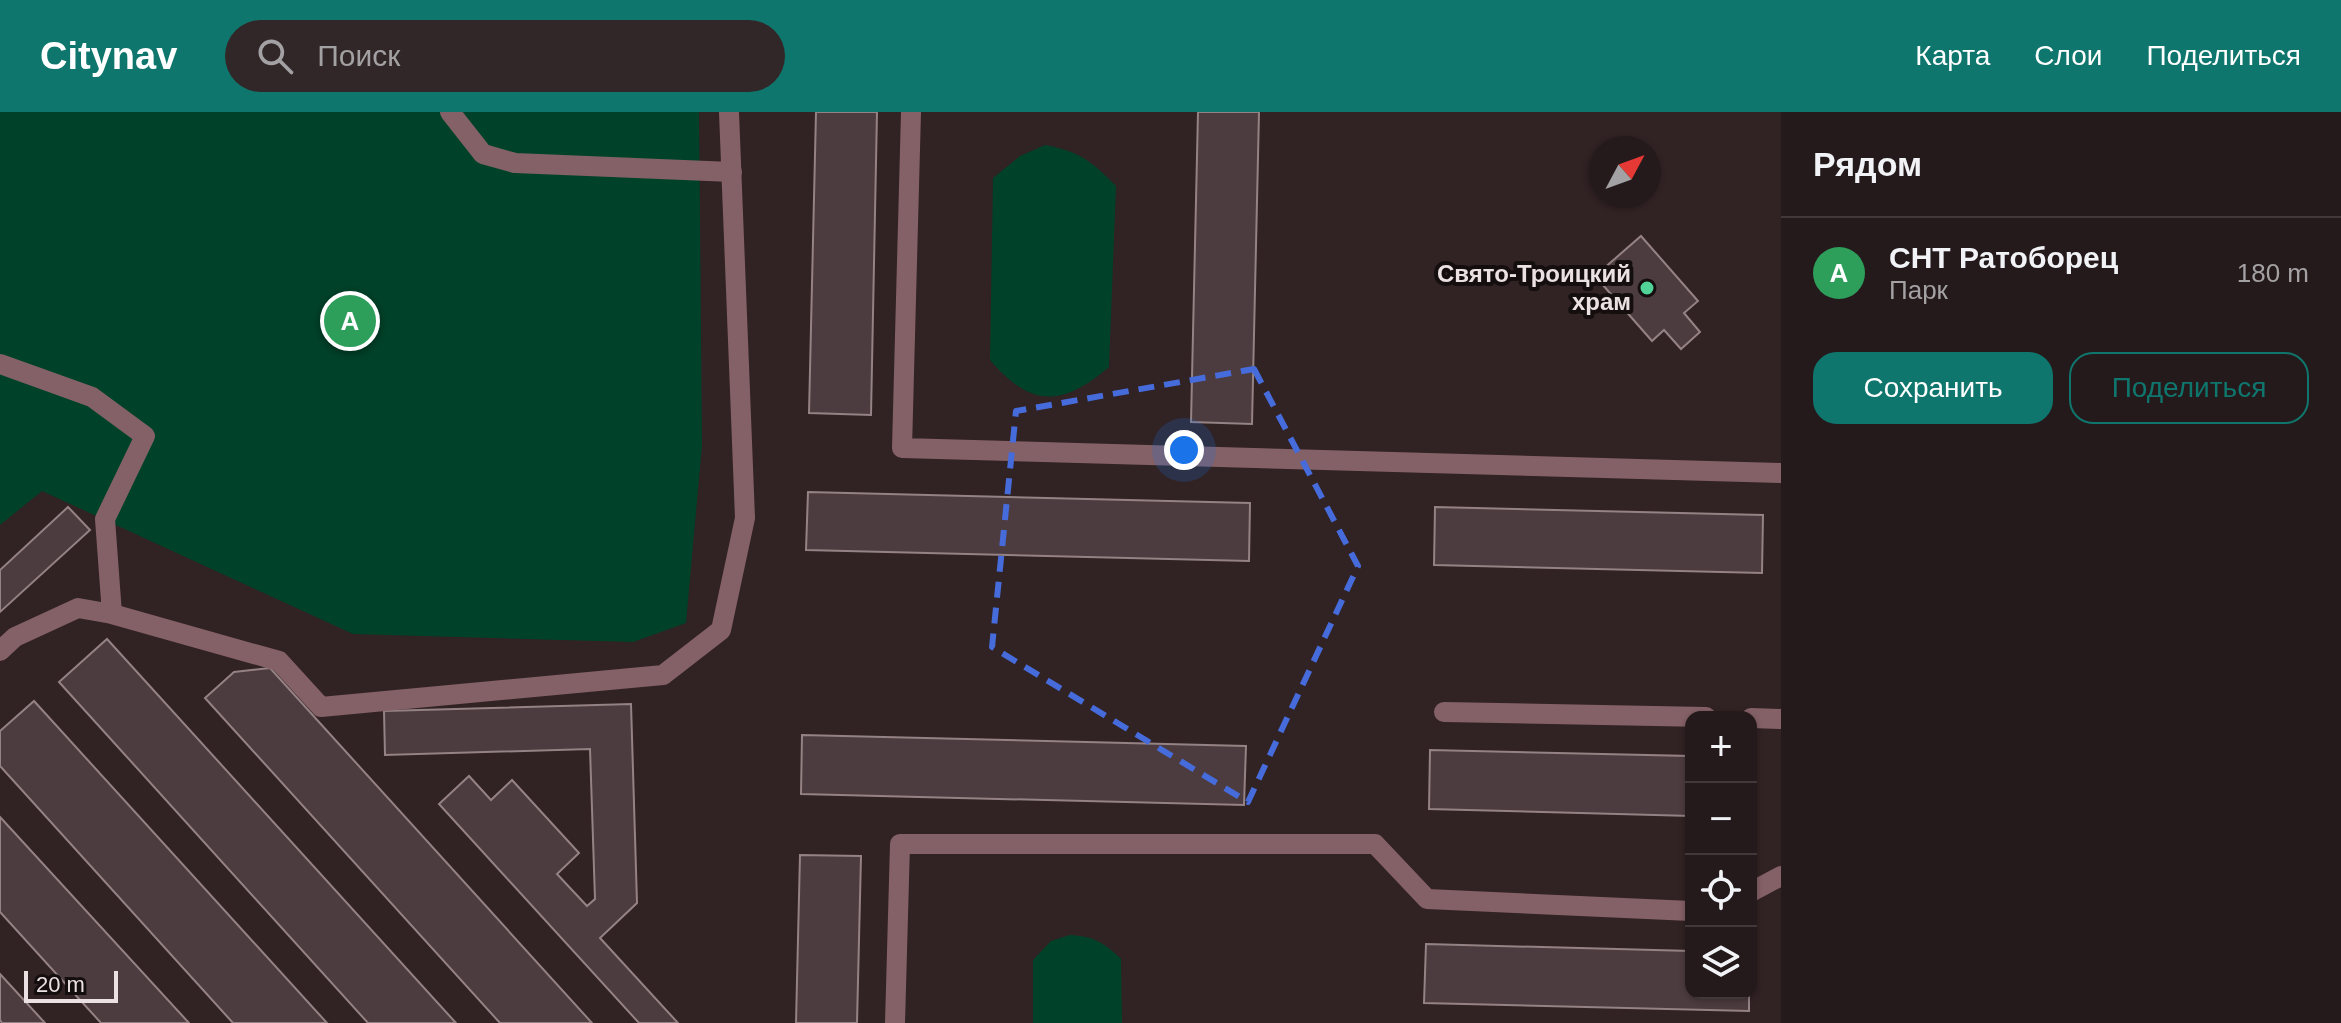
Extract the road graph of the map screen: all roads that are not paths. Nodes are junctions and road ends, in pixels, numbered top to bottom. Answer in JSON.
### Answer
{"nodes":[{"id":1,"x":450,"y":112,"type":"edge"},
{"id":2,"x":729,"y":112,"type":"edge"},
{"id":3,"x":911,"y":112,"type":"edge"},
{"id":4,"x":732,"y":172,"type":"junction"},
{"id":5,"x":0,"y":364,"type":"edge"},
{"id":6,"x":1781,"y":473,"type":"edge"},
{"id":7,"x":112,"y":614,"type":"junction"},
{"id":8,"x":0,"y":651,"type":"edge"},
{"id":9,"x":1444,"y":712,"type":"dead end"},
{"id":10,"x":1685,"y":717,"type":"edge"},
{"id":11,"x":1757,"y":718,"type":"edge"},
{"id":12,"x":1781,"y":719,"type":"edge"},
{"id":13,"x":1781,"y":876,"type":"edge"},
{"id":14,"x":1757,"y":889,"type":"edge"},
{"id":15,"x":1685,"y":911,"type":"edge"},
{"id":16,"x":895,"y":1023,"type":"edge"}],
"edges":[{"from":1,"to":4,"type":"lane"},
{"from":2,"to":4,"type":"lane"},
{"from":3,"to":6,"type":"lane"},
{"from":4,"to":7,"type":"lane"},
{"from":5,"to":7,"type":"lane"},
{"from":7,"to":8,"type":"lane"},
{"from":9,"to":10,"type":"lane"},
{"from":11,"to":12,"type":"lane"},
{"from":13,"to":14,"type":"lane"},
{"from":15,"to":16,"type":"lane"}]}
